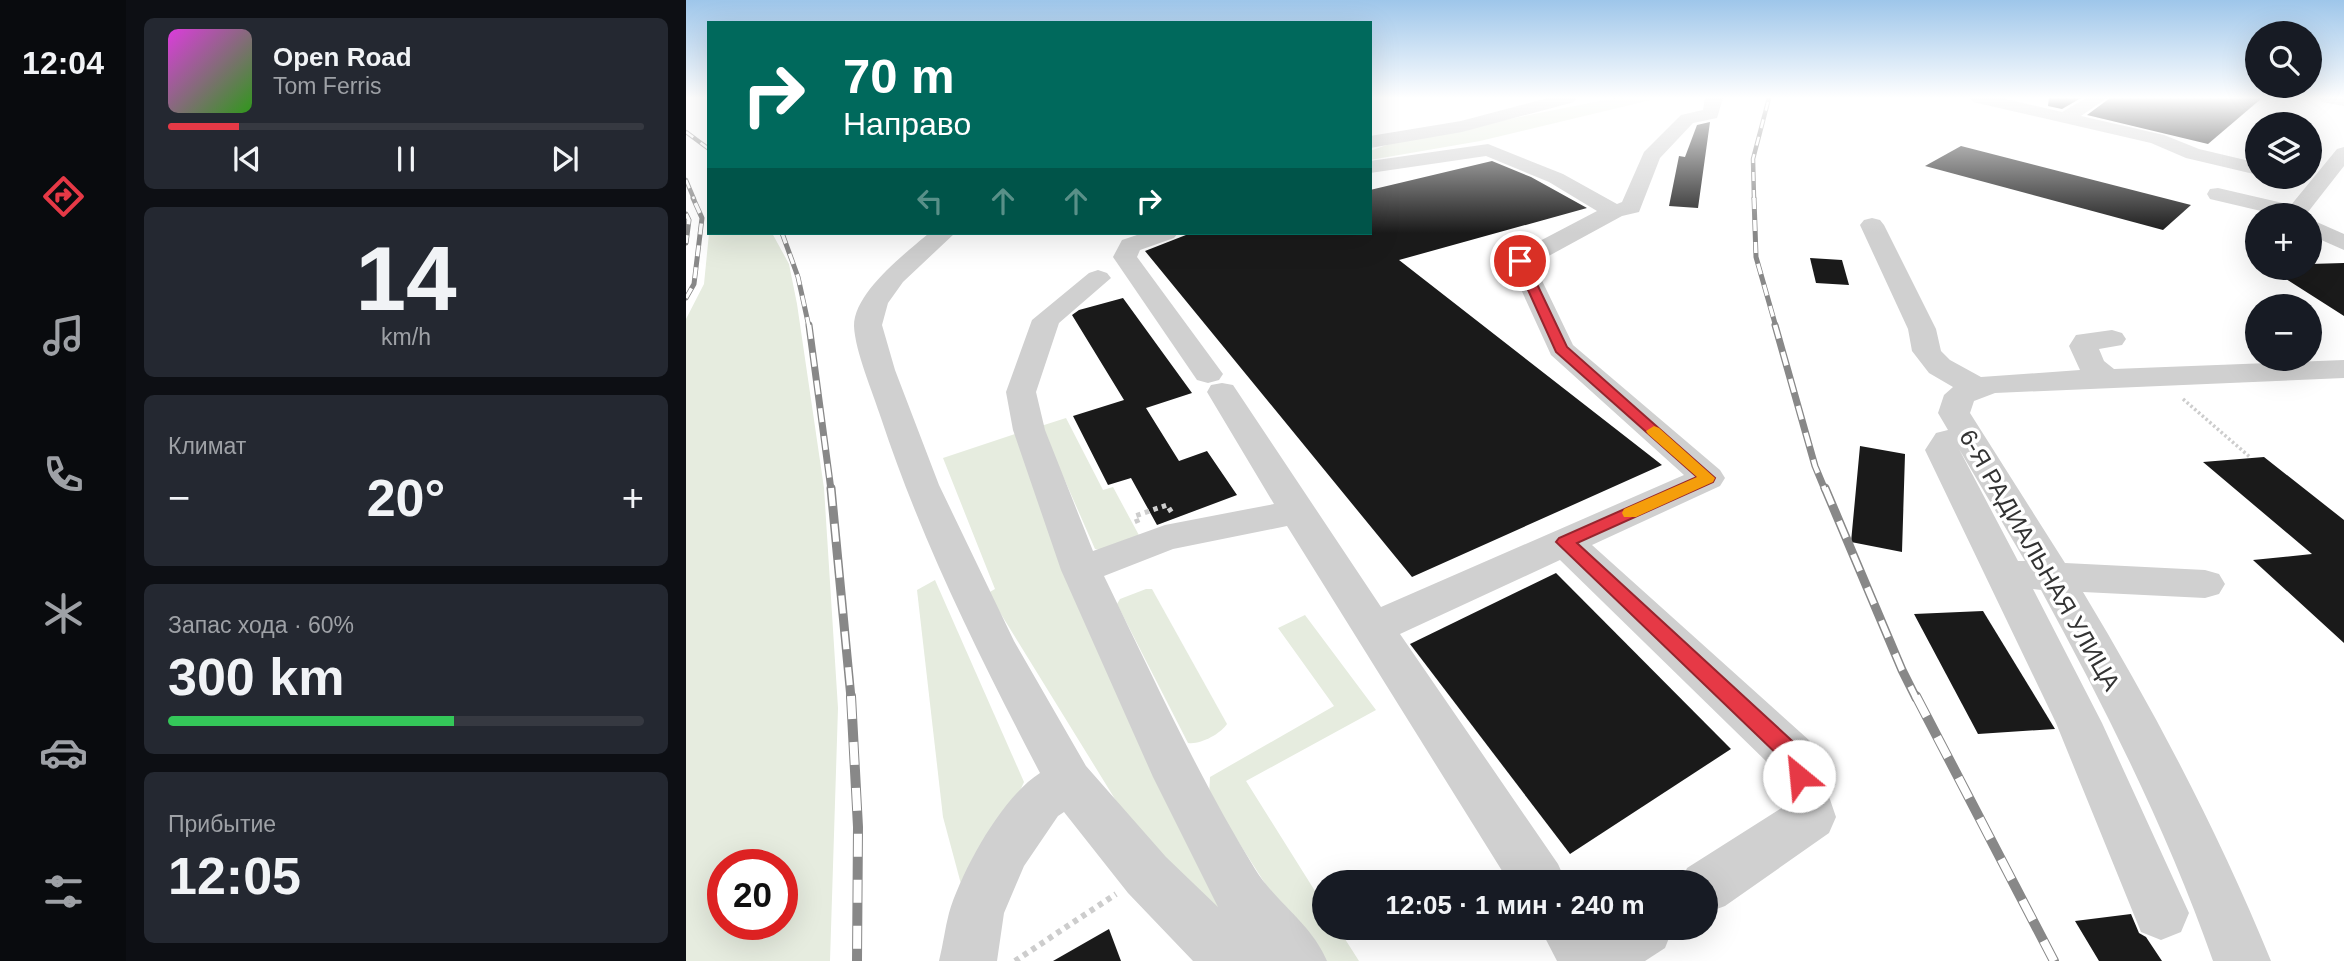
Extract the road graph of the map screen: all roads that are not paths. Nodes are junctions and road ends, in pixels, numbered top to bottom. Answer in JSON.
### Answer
{"nodes":[{"id":1,"x":1664,"y":143,"type":"edge"},
{"id":2,"x":2166,"y":143,"type":"edge"},
{"id":3,"x":2344,"y":153,"type":"edge"},
{"id":4,"x":2245,"y":166,"type":"edge"},
{"id":5,"x":1372,"y":167,"type":"edge"},
{"id":6,"x":2322,"y":178,"type":"edge"},
{"id":7,"x":2218,"y":194,"type":"dead end"},
{"id":8,"x":2251,"y":203,"type":"edge"},
{"id":9,"x":1614,"y":211,"type":"junction"},
{"id":10,"x":2236,"y":211,"type":"dead end"},
{"id":11,"x":2245,"y":212,"type":"edge"},
{"id":12,"x":1872,"y":225,"type":"dead end"},
{"id":13,"x":2322,"y":230,"type":"edge"},
{"id":14,"x":1160,"y":235,"type":"edge"},
{"id":15,"x":929,"y":238,"type":"edge"},
{"id":16,"x":2344,"y":243,"type":"edge"},
{"id":17,"x":1098,"y":278,"type":"dead end"},
{"id":18,"x":2323,"y":366,"type":"edge"},
{"id":19,"x":1978,"y":388,"type":"junction"},
{"id":20,"x":1968,"y":439,"type":"junction"},
{"id":21,"x":1297,"y":512,"type":"junction"},
{"id":22,"x":1565,"y":542,"type":"junction"},
{"id":23,"x":1081,"y":570,"type":"junction"},
{"id":24,"x":2005,"y":574,"type":"junction"},
{"id":25,"x":2054,"y":577,"type":"junction"},
{"id":26,"x":2205,"y":584,"type":"dead end"},
{"id":27,"x":1373,"y":628,"type":"junction"},
{"id":28,"x":1069,"y":781,"type":"junction"},
{"id":29,"x":1531,"y":870,"type":"edge"},
{"id":30,"x":1718,"y":879,"type":"edge"},
{"id":31,"x":2161,"y":913,"type":"dead end"},
{"id":32,"x":1577,"y":940,"type":"edge"},
{"id":33,"x":1626,"y":940,"type":"edge"},
{"id":34,"x":968,"y":961,"type":"edge"},
{"id":35,"x":1242,"y":961,"type":"edge"},
{"id":36,"x":1298,"y":961,"type":"edge"},
{"id":37,"x":1593,"y":961,"type":"edge"},
{"id":38,"x":2242,"y":961,"type":"edge"}],
"edges":[{"from":1,"to":9,"type":"street"},
{"from":2,"to":4,"type":"street"},
{"from":3,"to":6,"type":"street"},
{"from":5,"to":9,"type":"street"},
{"from":7,"to":8,"type":"street"},
{"from":9,"to":22,"type":"street"},
{"from":10,"to":11,"type":"street"},
{"from":12,"to":19,"type":"street"},
{"from":13,"to":16,"type":"street"},
{"from":14,"to":21,"type":"street"},
{"from":15,"to":28,"type":"street"},
{"from":17,"to":23,"type":"street"},
{"from":18,"to":19,"type":"street","name":"6-Я РАДИАЛЬНАЯ УЛИЦА"},
{"from":19,"to":20,"type":"street","name":"6-Я РАДИАЛЬНАЯ УЛИЦА"},
{"from":20,"to":24,"type":"street"},
{"from":20,"to":25,"type":"street","name":"6-Я РАДИАЛЬНАЯ УЛИЦА"},
{"from":21,"to":23,"type":"street"},
{"from":21,"to":27,"type":"street"},
{"from":22,"to":27,"type":"street"},
{"from":22,"to":30,"type":"street"},
{"from":23,"to":36,"type":"street"},
{"from":24,"to":25,"type":"street"},
{"from":24,"to":31,"type":"street"},
{"from":25,"to":26,"type":"street"},
{"from":25,"to":38,"type":"street","name":"6-Я РАДИАЛЬНАЯ УЛИЦА"},
{"from":27,"to":29,"type":"street"},
{"from":28,"to":34,"type":"street"},
{"from":28,"to":35,"type":"street"},
{"from":32,"to":37,"type":"street"},
{"from":33,"to":37,"type":"street"}]}
